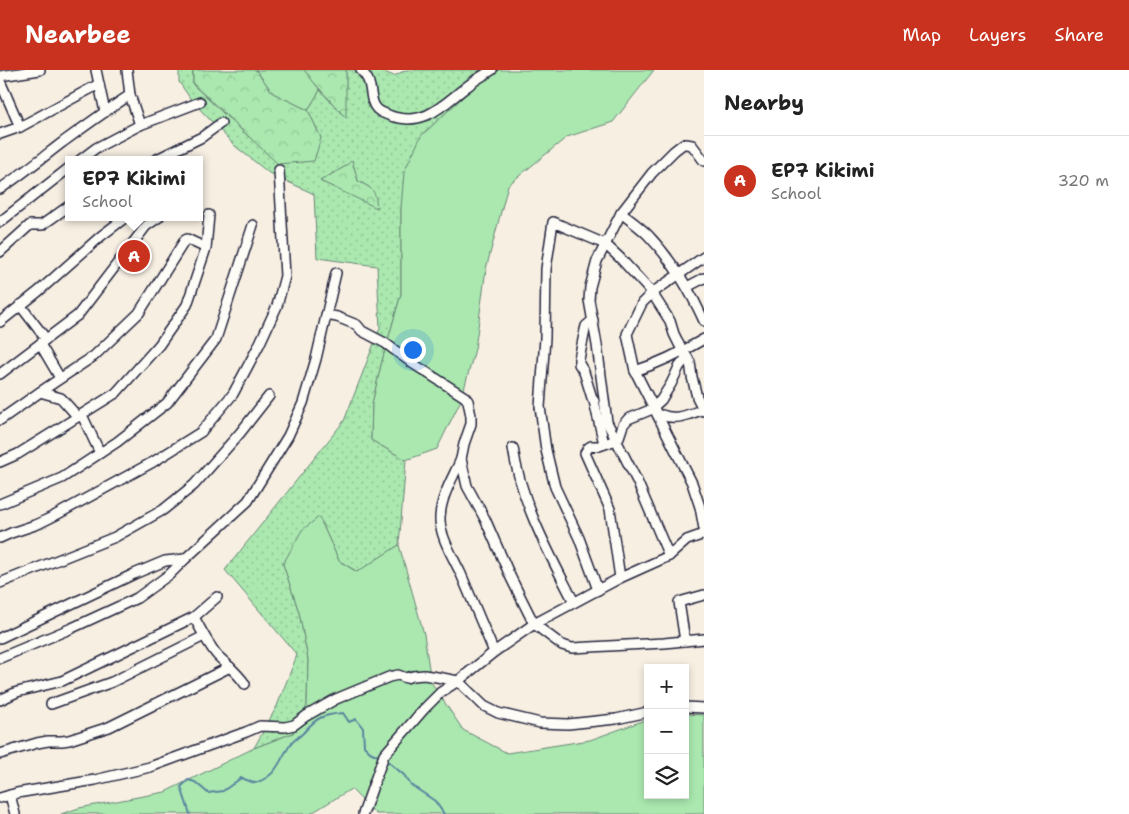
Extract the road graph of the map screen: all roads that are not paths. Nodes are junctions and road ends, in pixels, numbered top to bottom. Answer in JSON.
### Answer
{"nodes":[{"id":1,"x":40,"y":70,"type":"edge"},
{"id":2,"x":96,"y":70,"type":"edge"},
{"id":3,"x":127,"y":70,"type":"edge"},
{"id":4,"x":362,"y":70,"type":"edge"},
{"id":5,"x":492,"y":70,"type":"edge"},
{"id":6,"x":0,"y":76,"type":"edge"},
{"id":7,"x":0,"y":81,"type":"edge"},
{"id":8,"x":99,"y":84,"type":"junction"},
{"id":9,"x":130,"y":95,"type":"junction"},
{"id":10,"x":200,"y":102,"type":"dead end"},
{"id":11,"x":10,"y":104,"type":"junction"},
{"id":12,"x":0,"y":106,"type":"edge"},
{"id":13,"x":105,"y":112,"type":"junction"},
{"id":14,"x":220,"y":124,"type":"dead end"},
{"id":15,"x":140,"y":125,"type":"junction"},
{"id":16,"x":20,"y":127,"type":"junction"},
{"id":17,"x":0,"y":134,"type":"edge"},
{"id":18,"x":85,"y":156,"type":"edge"},
{"id":19,"x":164,"y":156,"type":"edge"},
{"id":20,"x":704,"y":161,"type":"edge"},
{"id":21,"x":279,"y":170,"type":"dead end"},
{"id":22,"x":65,"y":171,"type":"edge"},
{"id":23,"x":0,"y":189,"type":"edge"},
{"id":24,"x":65,"y":209,"type":"edge"},
{"id":25,"x":621,"y":213,"type":"junction"},
{"id":26,"x":208,"y":215,"type":"dead end"},
{"id":27,"x":121,"y":221,"type":"edge"},
{"id":28,"x":153,"y":221,"type":"edge"},
{"id":29,"x":0,"y":222,"type":"edge"},
{"id":30,"x":253,"y":225,"type":"dead end"},
{"id":31,"x":605,"y":244,"type":"junction"},
{"id":32,"x":206,"y":248,"type":"junction"},
{"id":33,"x":0,"y":252,"type":"edge"},
{"id":34,"x":704,"y":257,"type":"edge"},
{"id":35,"x":336,"y":273,"type":"dead end"},
{"id":36,"x":678,"y":274,"type":"junction"},
{"id":37,"x":704,"y":278,"type":"edge"},
{"id":38,"x":643,"y":282,"type":"junction"},
{"id":39,"x":664,"y":285,"type":"junction"},
{"id":40,"x":687,"y":287,"type":"junction"},
{"id":41,"x":652,"y":293,"type":"junction"},
{"id":42,"x":701,"y":304,"type":"edge"},
{"id":43,"x":20,"y":305,"type":"junction"},
{"id":44,"x":326,"y":315,"type":"junction"},
{"id":45,"x":593,"y":320,"type":"junction"},
{"id":46,"x":704,"y":321,"type":"edge"},
{"id":47,"x":0,"y":322,"type":"edge"},
{"id":48,"x":704,"y":339,"type":"edge"},
{"id":49,"x":43,"y":342,"type":"junction"},
{"id":50,"x":685,"y":354,"type":"junction"},
{"id":51,"x":635,"y":371,"type":"junction"},
{"id":52,"x":0,"y":374,"type":"edge"},
{"id":53,"x":60,"y":378,"type":"junction"},
{"id":54,"x":40,"y":392,"type":"junction"},
{"id":55,"x":269,"y":396,"type":"dead end"},
{"id":56,"x":653,"y":407,"type":"junction"},
{"id":57,"x":704,"y":410,"type":"edge"},
{"id":58,"x":80,"y":416,"type":"junction"},
{"id":59,"x":658,"y":416,"type":"junction"},
{"id":60,"x":0,"y":420,"type":"edge"},
{"id":61,"x":616,"y":440,"type":"junction"},
{"id":62,"x":604,"y":444,"type":"junction"},
{"id":63,"x":513,"y":448,"type":"dead end"},
{"id":64,"x":100,"y":453,"type":"junction"},
{"id":65,"x":461,"y":459,"type":"junction"},
{"id":66,"x":0,"y":462,"type":"edge"},
{"id":67,"x":702,"y":503,"type":"edge"},
{"id":68,"x":0,"y":504,"type":"edge"},
{"id":69,"x":704,"y":528,"type":"edge"},
{"id":70,"x":704,"y":534,"type":"edge"},
{"id":71,"x":0,"y":538,"type":"edge"},
{"id":72,"x":669,"y":556,"type":"junction"},
{"id":73,"x":185,"y":559,"type":"junction"},
{"id":74,"x":620,"y":578,"type":"junction"},
{"id":75,"x":0,"y":584,"type":"edge"},
{"id":76,"x":598,"y":590,"type":"junction"},
{"id":77,"x":704,"y":595,"type":"edge"},
{"id":78,"x":217,"y":597,"type":"dead end"},
{"id":79,"x":574,"y":602,"type":"junction"},
{"id":80,"x":194,"y":616,"type":"junction"},
{"id":81,"x":534,"y":624,"type":"junction"},
{"id":82,"x":204,"y":636,"type":"junction"},
{"id":83,"x":0,"y":638,"type":"edge"},
{"id":84,"x":704,"y":640,"type":"edge"},
{"id":85,"x":685,"y":641,"type":"junction"},
{"id":86,"x":494,"y":652,"type":"junction"},
{"id":87,"x":0,"y":658,"type":"edge"},
{"id":88,"x":230,"y":667,"type":"junction"},
{"id":89,"x":458,"y":681,"type":"junction"},
{"id":90,"x":245,"y":684,"type":"dead end"},
{"id":91,"x":0,"y":700,"type":"edge"},
{"id":92,"x":51,"y":704,"type":"dead end"},
{"id":93,"x":689,"y":707,"type":"edge"},
{"id":94,"x":704,"y":708,"type":"edge"},
{"id":95,"x":644,"y":713,"type":"edge"},
{"id":96,"x":0,"y":754,"type":"edge"},
{"id":97,"x":10,"y":795,"type":"junction"},
{"id":98,"x":0,"y":798,"type":"edge"},
{"id":99,"x":15,"y":814,"type":"edge"},
{"id":100,"x":364,"y":814,"type":"edge"}],
"edges":[{"from":1,"to":6,"type":"street"},
{"from":2,"to":8,"type":"street"},
{"from":3,"to":9,"type":"street"},
{"from":4,"to":5,"type":"street"},
{"from":7,"to":11,"type":"street"},
{"from":8,"to":13,"type":"street"},
{"from":8,"to":16,"type":"street"},
{"from":9,"to":13,"type":"street"},
{"from":9,"to":15,"type":"street"},
{"from":10,"to":15,"type":"street"},
{"from":11,"to":12,"type":"street"},
{"from":11,"to":16,"type":"street"},
{"from":13,"to":23,"type":"street"},
{"from":14,"to":19,"type":"street"},
{"from":15,"to":18,"type":"street"},
{"from":16,"to":17,"type":"street"},
{"from":20,"to":25,"type":"street"},
{"from":21,"to":71,"type":"street"},
{"from":22,"to":29,"type":"street"},
{"from":24,"to":33,"type":"street"},
{"from":25,"to":31,"type":"street"},
{"from":25,"to":36,"type":"street"},
{"from":26,"to":32,"type":"street"},
{"from":27,"to":43,"type":"street"},
{"from":28,"to":49,"type":"street"},
{"from":30,"to":64,"type":"street"},
{"from":31,"to":38,"type":"street"},
{"from":31,"to":45,"type":"street"},
{"from":31,"to":76,"type":"street"},
{"from":32,"to":53,"type":"street"},
{"from":32,"to":58,"type":"street"},
{"from":34,"to":36,"type":"street"},
{"from":35,"to":44,"type":"street"},
{"from":36,"to":39,"type":"street"},
{"from":36,"to":40,"type":"street"},
{"from":37,"to":40,"type":"street"},
{"from":38,"to":39,"type":"street"},
{"from":38,"to":41,"type":"street"},
{"from":39,"to":41,"type":"street"},
{"from":40,"to":42,"type":"street"},
{"from":41,"to":50,"type":"street"},
{"from":41,"to":51,"type":"street"},
{"from":42,"to":46,"type":"street"},
{"from":43,"to":47,"type":"street"},
{"from":43,"to":49,"type":"street"},
{"from":44,"to":65,"type":"street"},
{"from":44,"to":73,"type":"street"},
{"from":45,"to":61,"type":"street"},
{"from":45,"to":62,"type":"street"},
{"from":48,"to":50,"type":"street"},
{"from":49,"to":52,"type":"street"},
{"from":49,"to":53,"type":"street"},
{"from":50,"to":51,"type":"street"},
{"from":50,"to":56,"type":"street"},
{"from":50,"to":57,"type":"street"},
{"from":51,"to":56,"type":"street"},
{"from":53,"to":54,"type":"street"},
{"from":54,"to":58,"type":"street"},
{"from":54,"to":60,"type":"street"},
{"from":55,"to":75,"type":"street"},
{"from":56,"to":59,"type":"street"},
{"from":56,"to":61,"type":"street"},
{"from":57,"to":59,"type":"street"},
{"from":58,"to":64,"type":"street"},
{"from":58,"to":66,"type":"street"},
{"from":59,"to":67,"type":"street"},
{"from":61,"to":62,"type":"street"},
{"from":61,"to":72,"type":"street"},
{"from":62,"to":74,"type":"street"},
{"from":63,"to":79,"type":"street"},
{"from":64,"to":68,"type":"street"},
{"from":65,"to":81,"type":"street"},
{"from":65,"to":86,"type":"street"},
{"from":67,"to":69,"type":"street"},
{"from":70,"to":72,"type":"street"},
{"from":72,"to":74,"type":"street"},
{"from":73,"to":83,"type":"street"},
{"from":73,"to":87,"type":"street"},
{"from":74,"to":76,"type":"street"},
{"from":76,"to":79,"type":"street"},
{"from":77,"to":85,"type":"street"},
{"from":78,"to":80,"type":"street"},
{"from":79,"to":81,"type":"street"},
{"from":80,"to":82,"type":"street"},
{"from":80,"to":91,"type":"street"},
{"from":81,"to":85,"type":"street"},
{"from":81,"to":86,"type":"street"},
{"from":82,"to":88,"type":"street"},
{"from":82,"to":92,"type":"street"},
{"from":84,"to":85,"type":"street"},
{"from":86,"to":89,"type":"street"},
{"from":88,"to":90,"type":"street"},
{"from":88,"to":96,"type":"street"},
{"from":89,"to":95,"type":"street"},
{"from":89,"to":97,"type":"street"},
{"from":89,"to":100,"type":"street"},
{"from":93,"to":94,"type":"street"},
{"from":97,"to":98,"type":"street"},
{"from":97,"to":99,"type":"street"}]}
